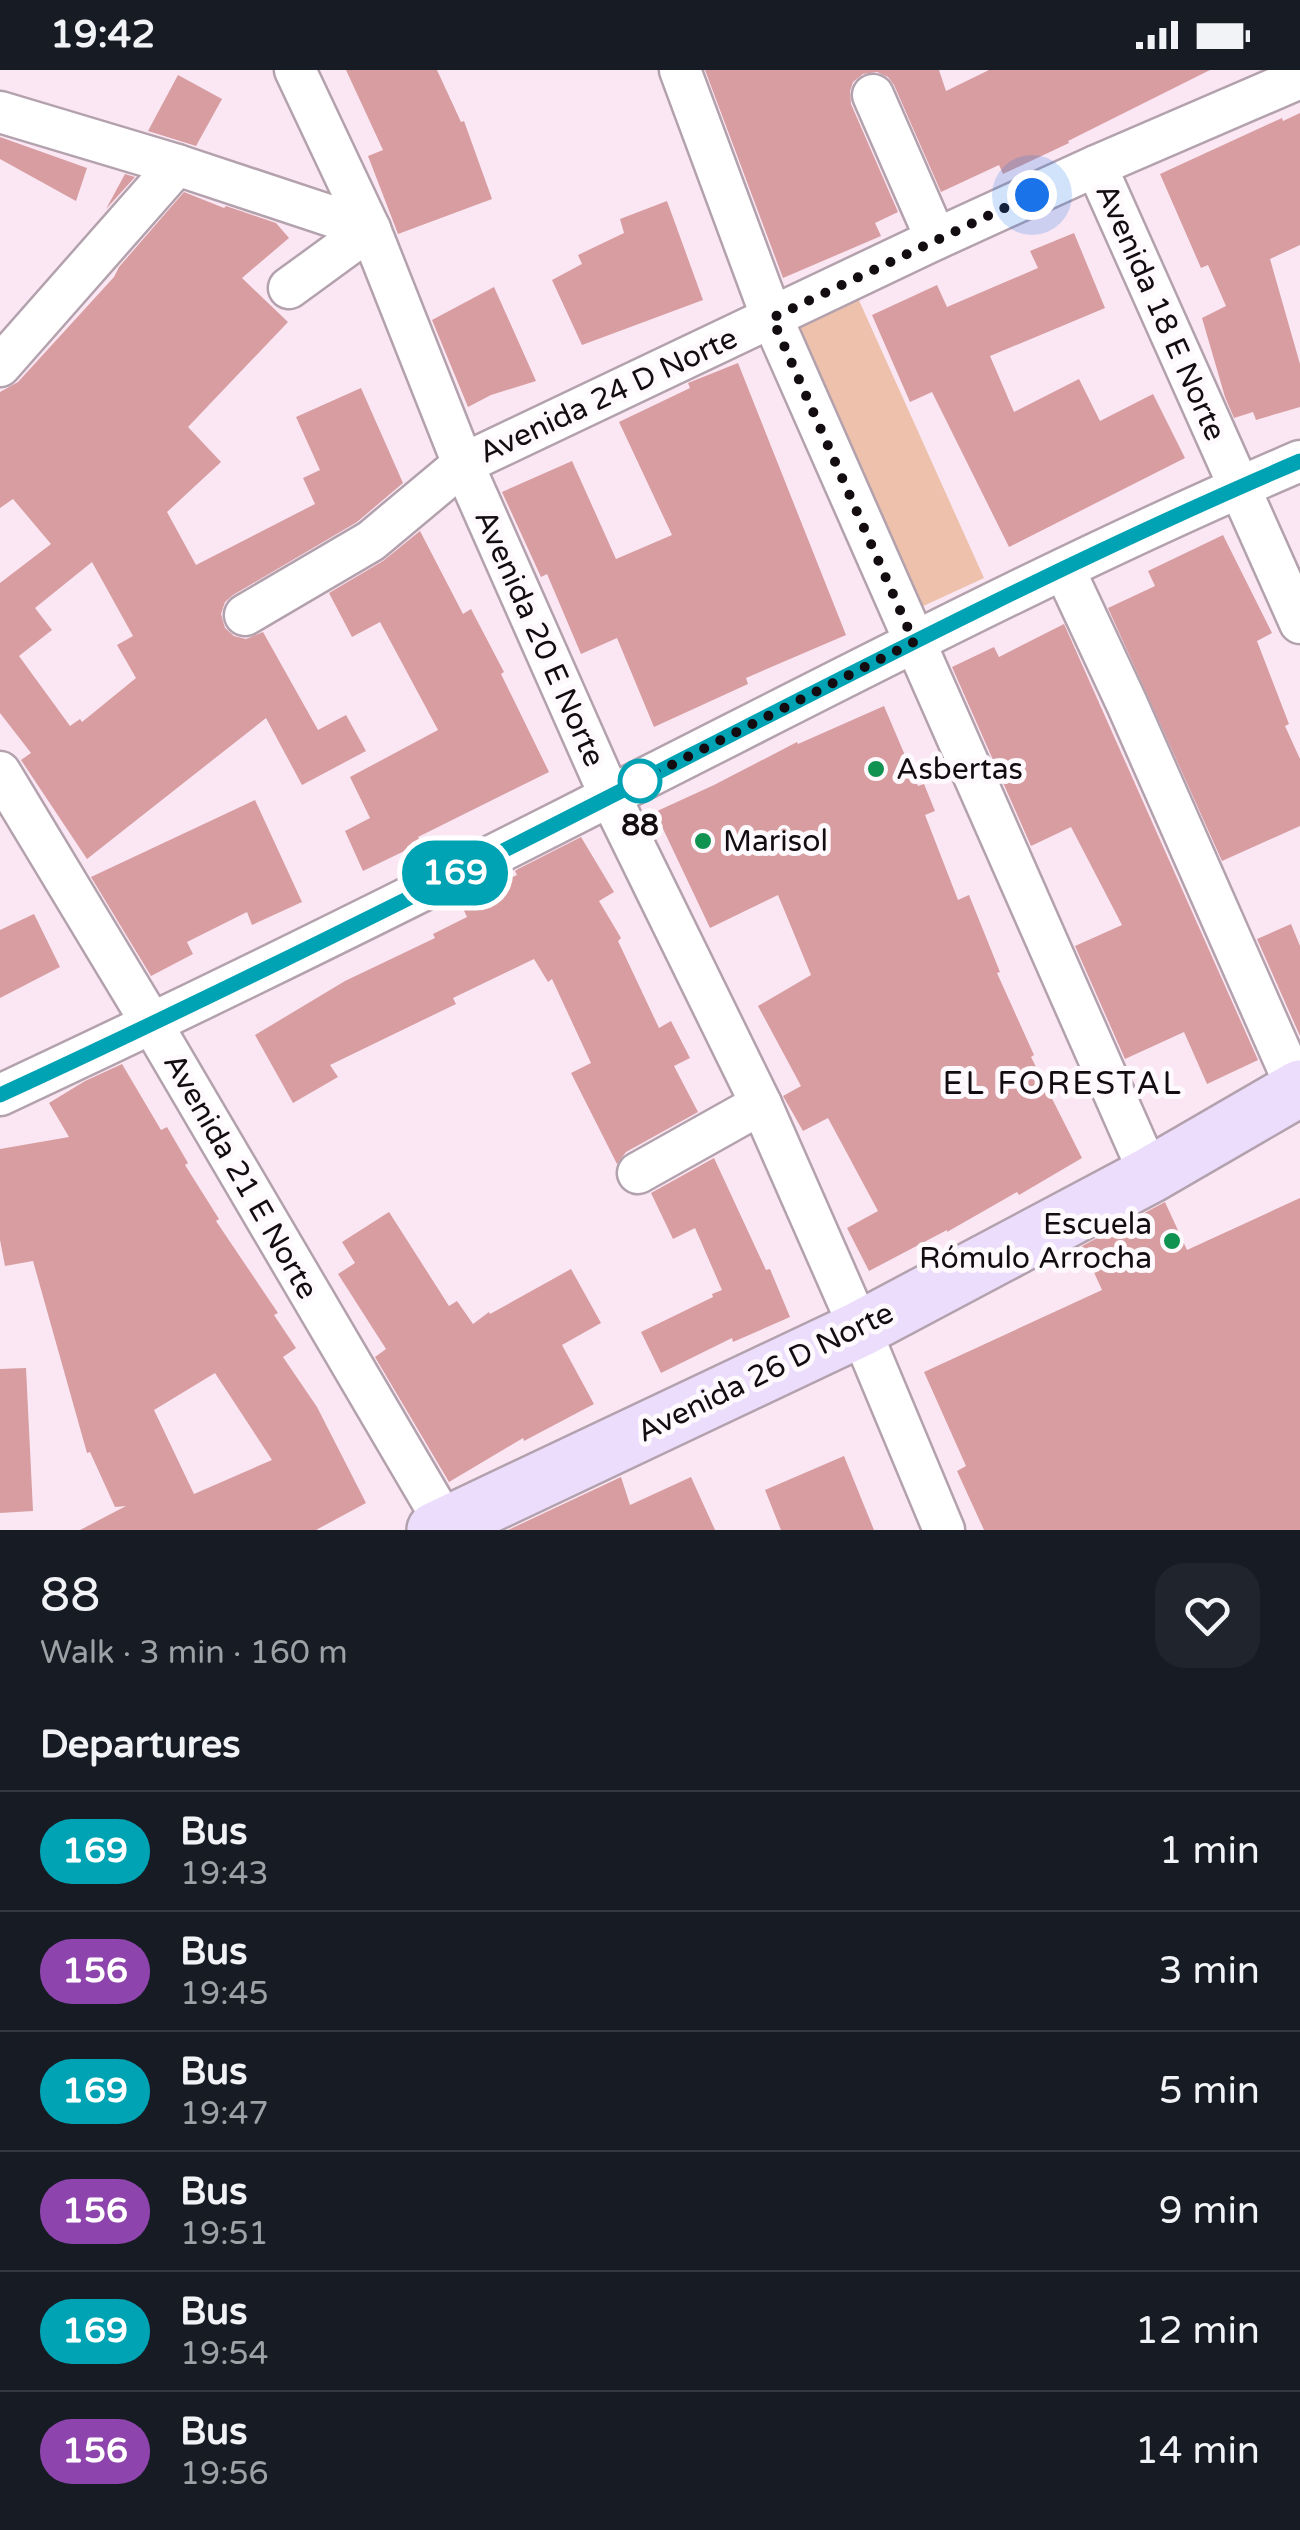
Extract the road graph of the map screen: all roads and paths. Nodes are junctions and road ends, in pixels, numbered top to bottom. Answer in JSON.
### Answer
{"nodes":[{"id":1,"x":295,"y":70,"type":"edge"},
{"id":2,"x":680,"y":70,"type":"edge"},
{"id":3,"x":1300,"y":78,"type":"edge"},
{"id":4,"x":874,"y":95,"type":"dead end"},
{"id":5,"x":0,"y":112,"type":"edge"},
{"id":6,"x":177,"y":165,"type":"junction"},
{"id":7,"x":1096,"y":166,"type":"junction"},
{"id":8,"x":370,"y":229,"type":"junction"},
{"id":9,"x":936,"y":240,"type":"junction"},
{"id":10,"x":288,"y":288,"type":"dead end"},
{"id":11,"x":772,"y":318,"type":"junction"},
{"id":12,"x":0,"y":366,"type":"edge"},
{"id":13,"x":1300,"y":461,"type":"edge"},
{"id":14,"x":463,"y":464,"type":"junction"},
{"id":15,"x":1238,"y":487,"type":"junction"},
{"id":16,"x":1064,"y":570,"type":"junction"},
{"id":17,"x":245,"y":615,"type":"dead end"},
{"id":18,"x":1300,"y":622,"type":"edge"},
{"id":19,"x":914,"y":642,"type":"junction"},
{"id":20,"x":0,"y":772,"type":"edge"},
{"id":21,"x":610,"y":796,"type":"junction"},
{"id":22,"x":152,"y":1024,"type":"junction"},
{"id":23,"x":1298,"y":1089,"type":"edge"},
{"id":24,"x":0,"y":1095,"type":"edge"},
{"id":25,"x":761,"y":1104,"type":"junction"},
{"id":26,"x":638,"y":1172,"type":"dead end"},
{"id":27,"x":1150,"y":1175,"type":"junction"},
{"id":28,"x":860,"y":1329,"type":"junction"},
{"id":29,"x":443,"y":1528,"type":"edge"},
{"id":30,"x":944,"y":1530,"type":"edge"}],
"edges":[{"from":1,"to":8,"type":"street","name":"Avenida 20 E Norte"},
{"from":2,"to":11,"type":"street"},
{"from":3,"to":7,"type":"street","name":"Avenida 24 D Norte"},
{"from":4,"to":9,"type":"street"},
{"from":5,"to":6,"type":"street"},
{"from":6,"to":8,"type":"street"},
{"from":6,"to":12,"type":"street"},
{"from":7,"to":9,"type":"street","name":"Avenida 24 D Norte"},
{"from":7,"to":15,"type":"street","name":"Avenida 18 E Norte"},
{"from":8,"to":10,"type":"street"},
{"from":8,"to":14,"type":"street","name":"Avenida 20 E Norte"},
{"from":9,"to":11,"type":"street","name":"Avenida 24 D Norte"},
{"from":11,"to":14,"type":"street","name":"Avenida 24 D Norte"},
{"from":11,"to":19,"type":"street"},
{"from":13,"to":15,"type":"street"},
{"from":14,"to":17,"type":"street","name":"Avenida 24 D Norte"},
{"from":14,"to":21,"type":"street","name":"Avenida 20 E Norte"},
{"from":15,"to":16,"type":"street"},
{"from":15,"to":18,"type":"street","name":"Avenida 18 E Norte"},
{"from":16,"to":19,"type":"street"},
{"from":16,"to":23,"type":"street"},
{"from":19,"to":21,"type":"street"},
{"from":19,"to":27,"type":"street"},
{"from":20,"to":22,"type":"street","name":"Avenida 21 E Norte"},
{"from":21,"to":22,"type":"street"},
{"from":21,"to":25,"type":"street","name":"Avenida 20 E Norte"},
{"from":22,"to":24,"type":"street"},
{"from":22,"to":29,"type":"street","name":"Avenida 21 E Norte"},
{"from":23,"to":27,"type":"street","name":"Avenida 26 D Norte"},
{"from":25,"to":26,"type":"street"},
{"from":25,"to":28,"type":"street","name":"Avenida 20 E Norte"},
{"from":27,"to":28,"type":"street","name":"Avenida 26 D Norte"},
{"from":28,"to":29,"type":"street","name":"Avenida 26 D Norte"},
{"from":28,"to":30,"type":"street","name":"Avenida 20 E Norte"}]}
